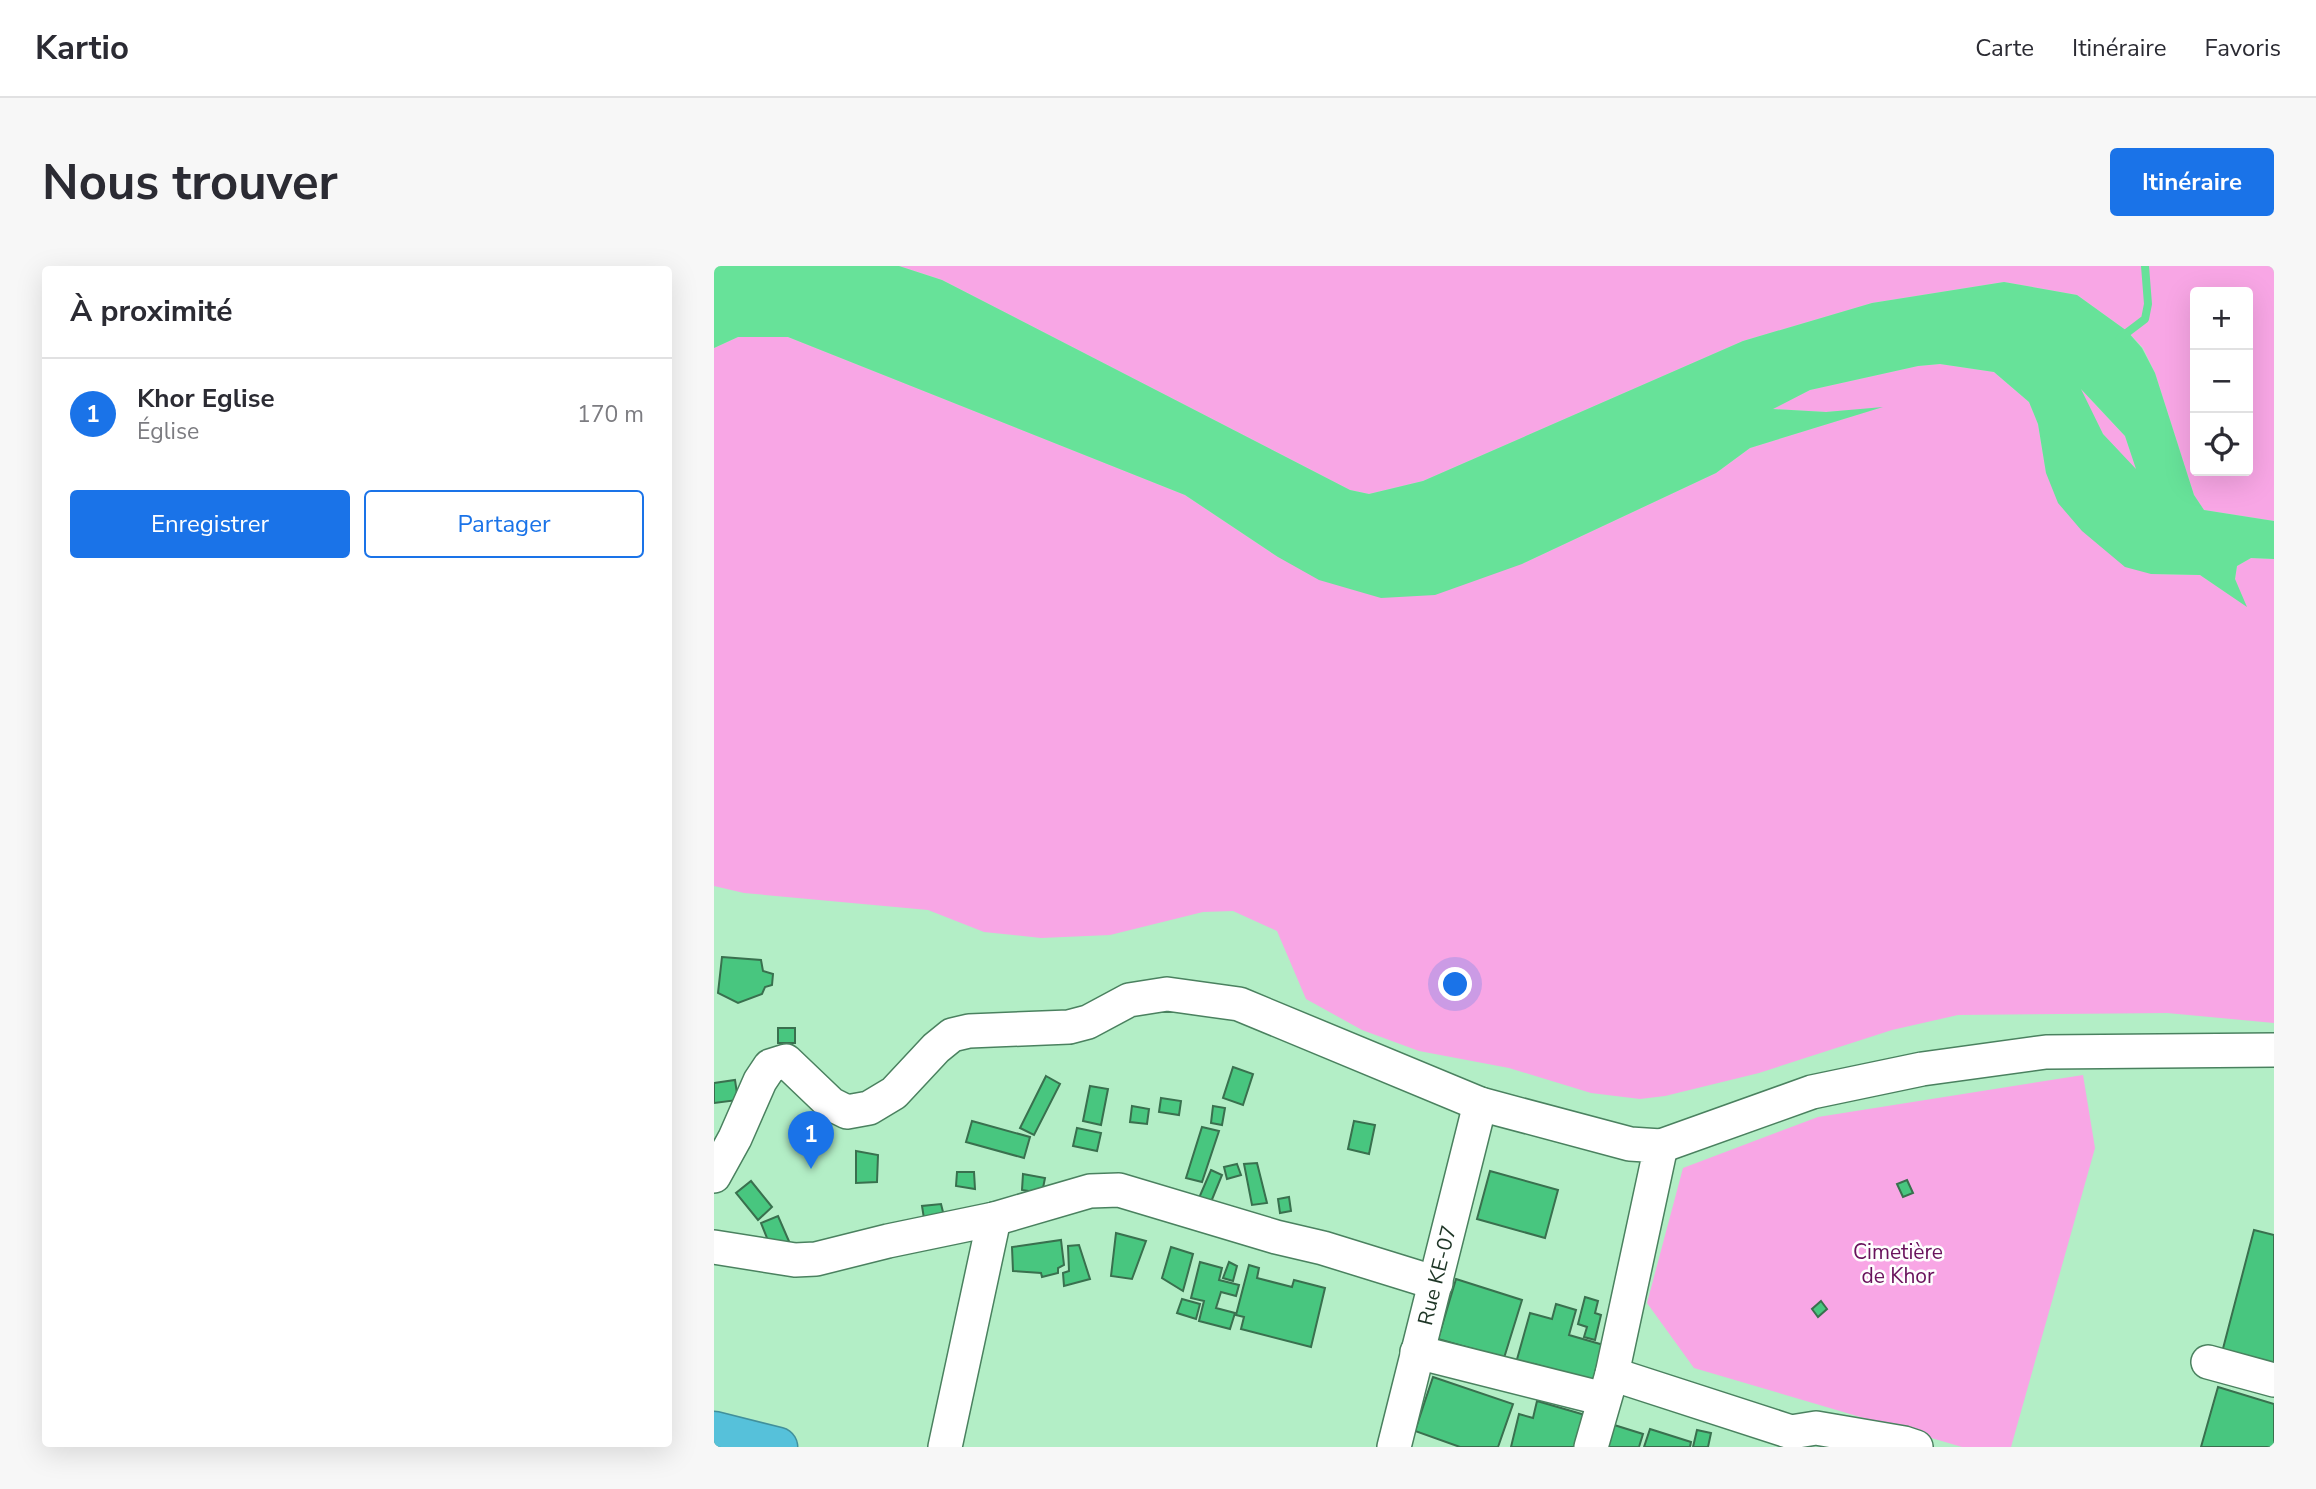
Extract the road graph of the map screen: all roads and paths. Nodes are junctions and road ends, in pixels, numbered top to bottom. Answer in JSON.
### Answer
{"nodes":[{"id":1,"x":2274,"y":1050,"type":"edge"},
{"id":2,"x":1480,"y":1104,"type":"junction"},
{"id":3,"x":1661,"y":1146,"type":"junction"},
{"id":4,"x":714,"y":1176,"type":"edge"},
{"id":5,"x":994,"y":1219,"type":"junction"},
{"id":6,"x":714,"y":1247,"type":"edge"},
{"id":7,"x":1436,"y":1283,"type":"junction"},
{"id":8,"x":1417,"y":1352,"type":"junction"},
{"id":9,"x":2208,"y":1362,"type":"dead end"},
{"id":10,"x":2274,"y":1380,"type":"edge"},
{"id":11,"x":1608,"y":1386,"type":"junction"},
{"id":12,"x":714,"y":1431,"type":"edge"},
{"id":13,"x":1789,"y":1439,"type":"edge"},
{"id":14,"x":778,"y":1447,"type":"edge"},
{"id":15,"x":944,"y":1447,"type":"edge"},
{"id":16,"x":1394,"y":1447,"type":"edge"},
{"id":17,"x":1591,"y":1447,"type":"edge"},
{"id":18,"x":1916,"y":1447,"type":"edge"}],
"edges":[{"from":1,"to":3,"type":"street"},
{"from":2,"to":3,"type":"street"},
{"from":2,"to":4,"type":"street"},
{"from":2,"to":7,"type":"street","name":"Rue KE-07"},
{"from":3,"to":11,"type":"street"},
{"from":5,"to":6,"type":"street"},
{"from":5,"to":7,"type":"street"},
{"from":5,"to":15,"type":"street"},
{"from":7,"to":8,"type":"street","name":"Rue KE-07"},
{"from":8,"to":11,"type":"street"},
{"from":8,"to":16,"type":"street","name":"Rue KE-07"},
{"from":9,"to":10,"type":"street"},
{"from":11,"to":13,"type":"street"},
{"from":11,"to":17,"type":"street"},
{"from":12,"to":14,"type":"highway"},
{"from":13,"to":18,"type":"street"}]}
